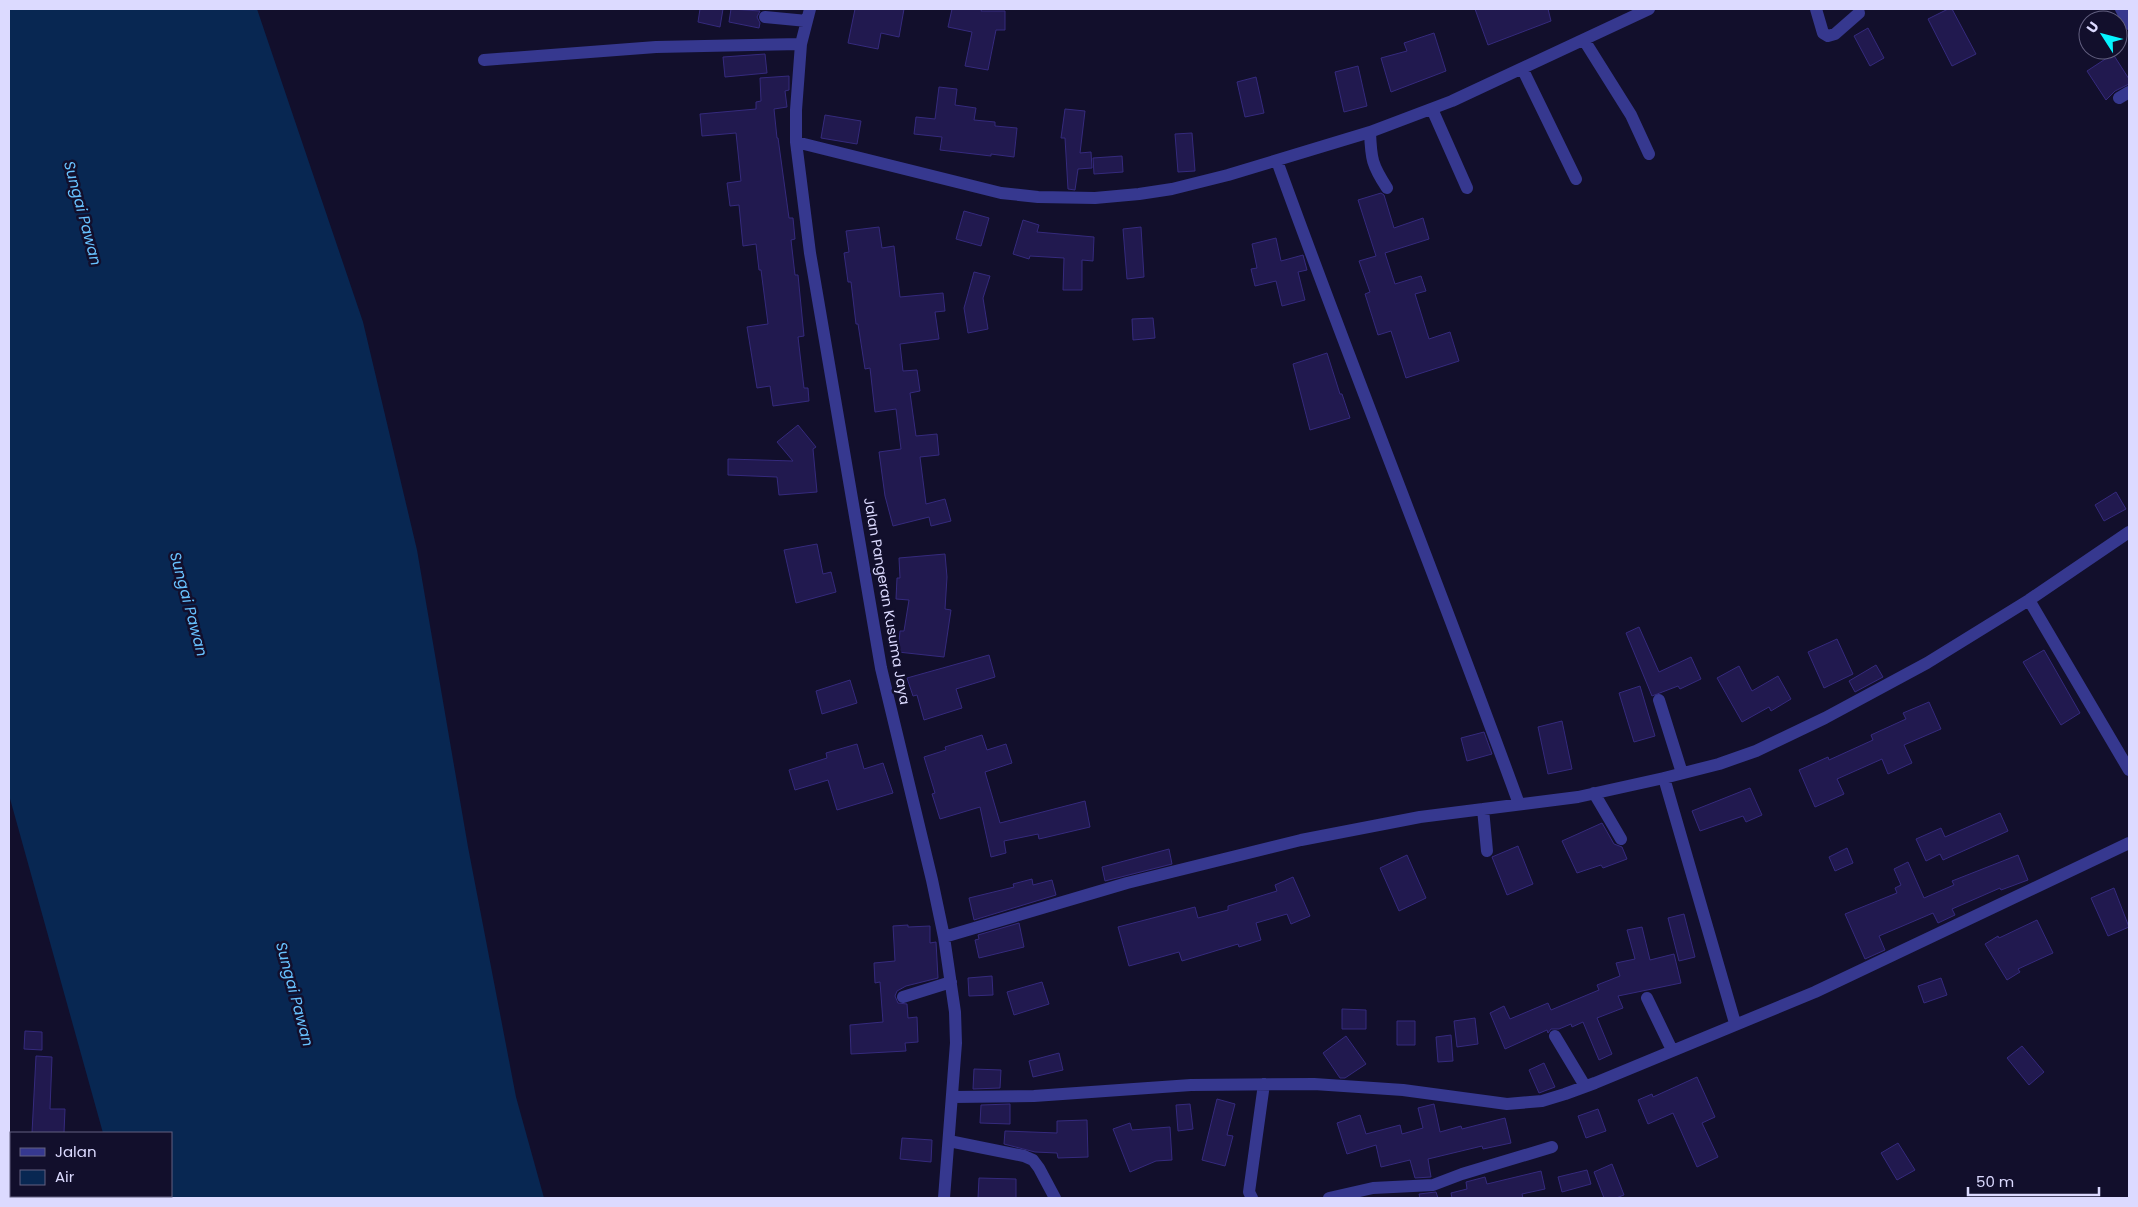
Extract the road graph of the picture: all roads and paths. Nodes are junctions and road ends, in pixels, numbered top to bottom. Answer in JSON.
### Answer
{"nodes":[{"id":1,"x":810,"y":9,"type":"edge"},
{"id":2,"x":1650,"y":9,"type":"edge"},
{"id":3,"x":1816,"y":9,"type":"edge"},
{"id":4,"x":2121,"y":9,"type":"edge"},
{"id":5,"x":1859,"y":13,"type":"dead end"},
{"id":6,"x":765,"y":17,"type":"dead end"},
{"id":7,"x":807,"y":22,"type":"junction"},
{"id":8,"x":2129,"y":24,"type":"edge"},
{"id":9,"x":1584,"y":40,"type":"junction"},
{"id":10,"x":801,"y":44,"type":"junction"},
{"id":11,"x":484,"y":60,"type":"dead end"},
{"id":12,"x":1522,"y":70,"type":"junction"},
{"id":13,"x":1432,"y":109,"type":"junction"},
{"id":14,"x":1370,"y":132,"type":"junction"},
{"id":15,"x":796,"y":142,"type":"junction"},
{"id":16,"x":1649,"y":154,"type":"dead end"},
{"id":17,"x":1277,"y":161,"type":"junction"},
{"id":18,"x":1576,"y":178,"type":"dead end"},
{"id":19,"x":1388,"y":188,"type":"dead end"},
{"id":20,"x":1467,"y":188,"type":"dead end"},
{"id":21,"x":2129,"y":532,"type":"edge"},
{"id":22,"x":2029,"y":600,"type":"junction"},
{"id":23,"x":1659,"y":700,"type":"dead end"},
{"id":24,"x":2129,"y":770,"type":"edge"},
{"id":25,"x":1682,"y":773,"type":"junction"},
{"id":26,"x":1664,"y":778,"type":"junction"},
{"id":27,"x":1594,"y":794,"type":"junction"},
{"id":28,"x":1519,"y":804,"type":"junction"},
{"id":29,"x":1482,"y":809,"type":"junction"},
{"id":30,"x":1622,"y":840,"type":"dead end"},
{"id":31,"x":2129,"y":843,"type":"edge"},
{"id":32,"x":1488,"y":851,"type":"dead end"},
{"id":33,"x":944,"y":938,"type":"junction"},
{"id":34,"x":951,"y":982,"type":"junction"},
{"id":35,"x":903,"y":997,"type":"dead end"},
{"id":36,"x":1647,"y":998,"type":"dead end"},
{"id":37,"x":1735,"y":1023,"type":"junction"},
{"id":38,"x":1555,"y":1036,"type":"dead end"},
{"id":39,"x":1672,"y":1050,"type":"junction"},
{"id":40,"x":1264,"y":1084,"type":"junction"},
{"id":41,"x":1585,"y":1086,"type":"junction"},
{"id":42,"x":953,"y":1097,"type":"junction"},
{"id":43,"x":949,"y":1141,"type":"junction"},
{"id":44,"x":1552,"y":1147,"type":"dead end"},
{"id":45,"x":944,"y":1198,"type":"edge"},
{"id":46,"x":1055,"y":1198,"type":"edge"},
{"id":47,"x":1252,"y":1198,"type":"edge"},
{"id":48,"x":1329,"y":1198,"type":"edge"}],
"edges":[{"from":1,"to":7,"type":"street","name":"Jalan Pangeran Kusuma Jaya"},
{"from":2,"to":9,"type":"street"},
{"from":3,"to":5,"type":"street"},
{"from":4,"to":8,"type":"street"},
{"from":6,"to":7,"type":"street"},
{"from":7,"to":10,"type":"street","name":"Jalan Pangeran Kusuma Jaya"},
{"from":9,"to":12,"type":"street"},
{"from":9,"to":16,"type":"street"},
{"from":10,"to":11,"type":"street"},
{"from":10,"to":15,"type":"street","name":"Jalan Pangeran Kusuma Jaya"},
{"from":12,"to":13,"type":"street"},
{"from":12,"to":18,"type":"street"},
{"from":13,"to":14,"type":"street"},
{"from":13,"to":20,"type":"street"},
{"from":14,"to":17,"type":"street"},
{"from":14,"to":19,"type":"street"},
{"from":15,"to":17,"type":"street"},
{"from":15,"to":33,"type":"street","name":"Jalan Pangeran Kusuma Jaya"},
{"from":17,"to":28,"type":"street"},
{"from":21,"to":22,"type":"street"},
{"from":22,"to":24,"type":"street"},
{"from":22,"to":25,"type":"street"},
{"from":23,"to":25,"type":"street"},
{"from":25,"to":26,"type":"street"},
{"from":26,"to":27,"type":"street"},
{"from":26,"to":37,"type":"street"},
{"from":27,"to":28,"type":"street"},
{"from":27,"to":30,"type":"street"},
{"from":28,"to":29,"type":"street"},
{"from":29,"to":32,"type":"street"},
{"from":29,"to":33,"type":"street"},
{"from":31,"to":37,"type":"street"},
{"from":33,"to":34,"type":"street","name":"Jalan Pangeran Kusuma Jaya"},
{"from":34,"to":35,"type":"street"},
{"from":34,"to":42,"type":"street","name":"Jalan Pangeran Kusuma Jaya"},
{"from":36,"to":39,"type":"street"},
{"from":37,"to":39,"type":"street"},
{"from":38,"to":41,"type":"street"},
{"from":39,"to":41,"type":"street"},
{"from":40,"to":41,"type":"street"},
{"from":40,"to":42,"type":"street"},
{"from":40,"to":47,"type":"street"},
{"from":42,"to":43,"type":"street","name":"Jalan Pangeran Kusuma Jaya"},
{"from":43,"to":45,"type":"street","name":"Jalan Pangeran Kusuma Jaya"},
{"from":43,"to":46,"type":"street"},
{"from":44,"to":48,"type":"street"}]}
